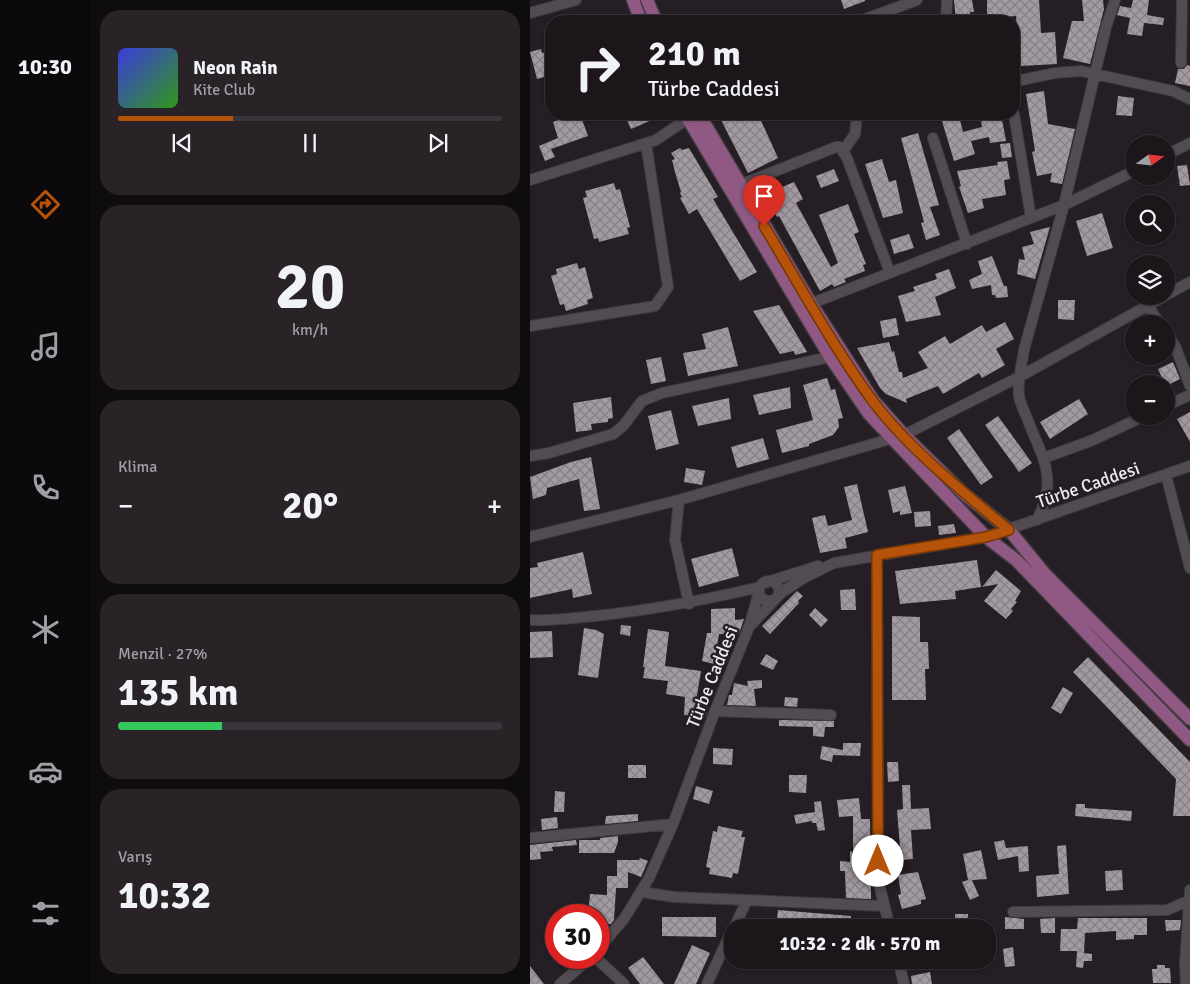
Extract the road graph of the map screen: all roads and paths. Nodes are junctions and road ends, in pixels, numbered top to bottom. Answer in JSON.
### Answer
{"nodes":[{"id":1,"x":576,"y":0,"type":"edge"},
{"id":2,"x":633,"y":0,"type":"edge"},
{"id":3,"x":647,"y":0,"type":"edge"},
{"id":4,"x":916,"y":0,"type":"edge"},
{"id":5,"x":946,"y":0,"type":"edge"},
{"id":6,"x":1116,"y":0,"type":"edge"},
{"id":7,"x":1182,"y":0,"type":"edge"},
{"id":8,"x":530,"y":13,"type":"edge"},
{"id":9,"x":639,"y":15,"type":"edge"},
{"id":10,"x":653,"y":15,"type":"edge"},
{"id":11,"x":876,"y":15,"type":"edge"},
{"id":12,"x":946,"y":15,"type":"edge"},
{"id":13,"x":1186,"y":16,"type":"edge"},
{"id":14,"x":1181,"y":63,"type":"dead end"},
{"id":15,"x":1096,"y":74,"type":"junction"},
{"id":16,"x":1020,"y":80,"type":"edge"},
{"id":17,"x":1190,"y":99,"type":"edge"},
{"id":18,"x":685,"y":120,"type":"edge"},
{"id":19,"x":695,"y":120,"type":"edge"},
{"id":20,"x":695,"y":120,"type":"edge"},
{"id":21,"x":856,"y":120,"type":"edge"},
{"id":22,"x":1015,"y":120,"type":"edge"},
{"id":23,"x":933,"y":138,"type":"dead end"},
{"id":24,"x":646,"y":143,"type":"junction"},
{"id":25,"x":1190,"y":143,"type":"edge"},
{"id":26,"x":844,"y":150,"type":"junction"},
{"id":27,"x":1175,"y":150,"type":"edge"},
{"id":28,"x":1125,"y":175,"type":"edge"},
{"id":29,"x":530,"y":180,"type":"edge"},
{"id":30,"x":740,"y":185,"type":"junction"},
{"id":31,"x":1064,"y":205,"type":"junction"},
{"id":32,"x":1032,"y":218,"type":"junction"},
{"id":33,"x":967,"y":244,"type":"junction"},
{"id":34,"x":890,"y":273,"type":"junction"},
{"id":35,"x":1190,"y":282,"type":"edge"},
{"id":36,"x":1175,"y":291,"type":"edge"},
{"id":37,"x":805,"y":306,"type":"junction"},
{"id":38,"x":1148,"y":306,"type":"joint"},
{"id":39,"x":1154,"y":315,"type":"edge"},
{"id":40,"x":530,"y":326,"type":"edge"},
{"id":41,"x":1175,"y":344,"type":"edge"},
{"id":42,"x":830,"y":357,"type":"junction"},
{"id":43,"x":1186,"y":358,"type":"edge"},
{"id":44,"x":1019,"y":378,"type":"junction"},
{"id":45,"x":1190,"y":386,"type":"edge"},
{"id":46,"x":1190,"y":395,"type":"edge"},
{"id":47,"x":1175,"y":402,"type":"edge"},
{"id":48,"x":1125,"y":425,"type":"edge"},
{"id":49,"x":898,"y":437,"type":"junction"},
{"id":50,"x":530,"y":456,"type":"edge"},
{"id":51,"x":1044,"y":458,"type":"junction"},
{"id":52,"x":1190,"y":466,"type":"edge"},
{"id":53,"x":1166,"y":475,"type":"junction"},
{"id":54,"x":679,"y":500,"type":"junction"},
{"id":55,"x":1037,"y":520,"type":"junction"},
{"id":56,"x":1009,"y":530,"type":"junction"},
{"id":57,"x":530,"y":537,"type":"edge"},
{"id":58,"x":986,"y":537,"type":"junction"},
{"id":59,"x":877,"y":555,"type":"junction"},
{"id":60,"x":834,"y":563,"type":"junction"},
{"id":61,"x":1190,"y":568,"type":"edge"},
{"id":62,"x":761,"y":587,"type":"junction"},
{"id":63,"x":776,"y":598,"type":"junction"},
{"id":64,"x":688,"y":604,"type":"junction"},
{"id":65,"x":530,"y":620,"type":"edge"},
{"id":66,"x":749,"y":627,"type":"junction"},
{"id":67,"x":714,"y":711,"type":"junction"},
{"id":68,"x":831,"y":715,"type":"dead end"},
{"id":69,"x":1190,"y":719,"type":"edge"},
{"id":70,"x":1190,"y":740,"type":"edge"},
{"id":71,"x":673,"y":824,"type":"junction"},
{"id":72,"x":530,"y":838,"type":"edge"},
{"id":73,"x":642,"y":892,"type":"junction"},
{"id":74,"x":1189,"y":896,"type":"edge"},
{"id":75,"x":747,"y":900,"type":"junction"},
{"id":76,"x":884,"y":906,"type":"junction"},
{"id":77,"x":1013,"y":912,"type":"dead end"},
{"id":78,"x":738,"y":919,"type":"edge"},
{"id":79,"x":888,"y":919,"type":"edge"},
{"id":80,"x":610,"y":935,"type":"edge"},
{"id":81,"x":724,"y":948,"type":"edge"},
{"id":82,"x":577,"y":969,"type":"edge"},
{"id":83,"x":608,"y":969,"type":"edge"},
{"id":84,"x":900,"y":969,"type":"edge"},
{"id":85,"x":560,"y":984,"type":"edge"},
{"id":86,"x":624,"y":984,"type":"edge"},
{"id":87,"x":707,"y":984,"type":"edge"},
{"id":88,"x":904,"y":984,"type":"edge"},
{"id":89,"x":1186,"y":984,"type":"edge"}],
"edges":[{"from":1,"to":8,"type":"street"},
{"from":2,"to":9,"type":"main road"},
{"from":3,"to":10,"type":"main road"},
{"from":4,"to":11,"type":"street"},
{"from":5,"to":12,"type":"street"},
{"from":6,"to":15,"type":"street"},
{"from":7,"to":13,"type":"street"},
{"from":13,"to":14,"type":"street"},
{"from":15,"to":16,"type":"street"},
{"from":15,"to":17,"type":"street"},
{"from":15,"to":31,"type":"street"},
{"from":18,"to":24,"type":"street"},
{"from":19,"to":30,"type":"main road"},
{"from":20,"to":37,"type":"main road"},
{"from":21,"to":26,"type":"street"},
{"from":22,"to":32,"type":"street"},
{"from":23,"to":33,"type":"street"},
{"from":24,"to":29,"type":"street"},
{"from":24,"to":40,"type":"street"},
{"from":25,"to":27,"type":"street"},
{"from":26,"to":30,"type":"street"},
{"from":26,"to":34,"type":"street"},
{"from":28,"to":31,"type":"street"},
{"from":30,"to":37,"type":"main road"},
{"from":31,"to":32,"type":"street"},
{"from":31,"to":44,"type":"street"},
{"from":32,"to":33,"type":"street"},
{"from":33,"to":34,"type":"street"},
{"from":34,"to":37,"type":"street"},
{"from":35,"to":36,"type":"street"},
{"from":37,"to":42,"type":"main road"},
{"from":37,"to":49,"type":"main road"},
{"from":38,"to":39,"type":"street"},
{"from":38,"to":44,"type":"street"},
{"from":41,"to":43,"type":"street"},
{"from":42,"to":49,"type":"main road"},
{"from":42,"to":50,"type":"street"},
{"from":43,"to":45,"type":"street"},
{"from":44,"to":49,"type":"street"},
{"from":44,"to":51,"type":"street"},
{"from":46,"to":47,"type":"street"},
{"from":48,"to":51,"type":"street"},
{"from":49,"to":54,"type":"street"},
{"from":49,"to":56,"type":"main road"},
{"from":49,"to":58,"type":"main road"},
{"from":51,"to":55,"type":"street"},
{"from":52,"to":53,"type":"street","name":"Türbe Caddesi"},
{"from":53,"to":55,"type":"street","name":"Türbe Caddesi"},
{"from":53,"to":61,"type":"street"},
{"from":54,"to":57,"type":"street"},
{"from":54,"to":64,"type":"street"},
{"from":55,"to":56,"type":"street","name":"Türbe Caddesi"},
{"from":56,"to":58,"type":"street","name":"Türbe Caddesi"},
{"from":56,"to":69,"type":"main road"},
{"from":58,"to":59,"type":"street","name":"Türbe Caddesi"},
{"from":58,"to":70,"type":"main road"},
{"from":59,"to":60,"type":"street","name":"Türbe Caddesi"},
{"from":59,"to":76,"type":"street"},
{"from":60,"to":62,"type":"street"},
{"from":60,"to":63,"type":"street","name":"Türbe Caddesi"},
{"from":62,"to":63,"type":"street"},
{"from":62,"to":63,"type":"street"},
{"from":62,"to":64,"type":"street"},
{"from":62,"to":66,"type":"street"},
{"from":63,"to":66,"type":"street","name":"Türbe Caddesi"},
{"from":64,"to":65,"type":"street"},
{"from":66,"to":67,"type":"street","name":"Türbe Caddesi"},
{"from":67,"to":68,"type":"street"},
{"from":67,"to":71,"type":"street","name":"Türbe Caddesi"},
{"from":71,"to":72,"type":"street"},
{"from":71,"to":73,"type":"street","name":"Türbe Caddesi"},
{"from":73,"to":75,"type":"street"},
{"from":73,"to":80,"type":"street","name":"Türbe Caddesi"},
{"from":74,"to":77,"type":"street"},
{"from":74,"to":89,"type":"street"},
{"from":75,"to":76,"type":"street"},
{"from":75,"to":78,"type":"street"},
{"from":76,"to":79,"type":"street"},
{"from":81,"to":87,"type":"street"},
{"from":82,"to":85,"type":"street"},
{"from":83,"to":86,"type":"street"},
{"from":84,"to":88,"type":"street"}]}
